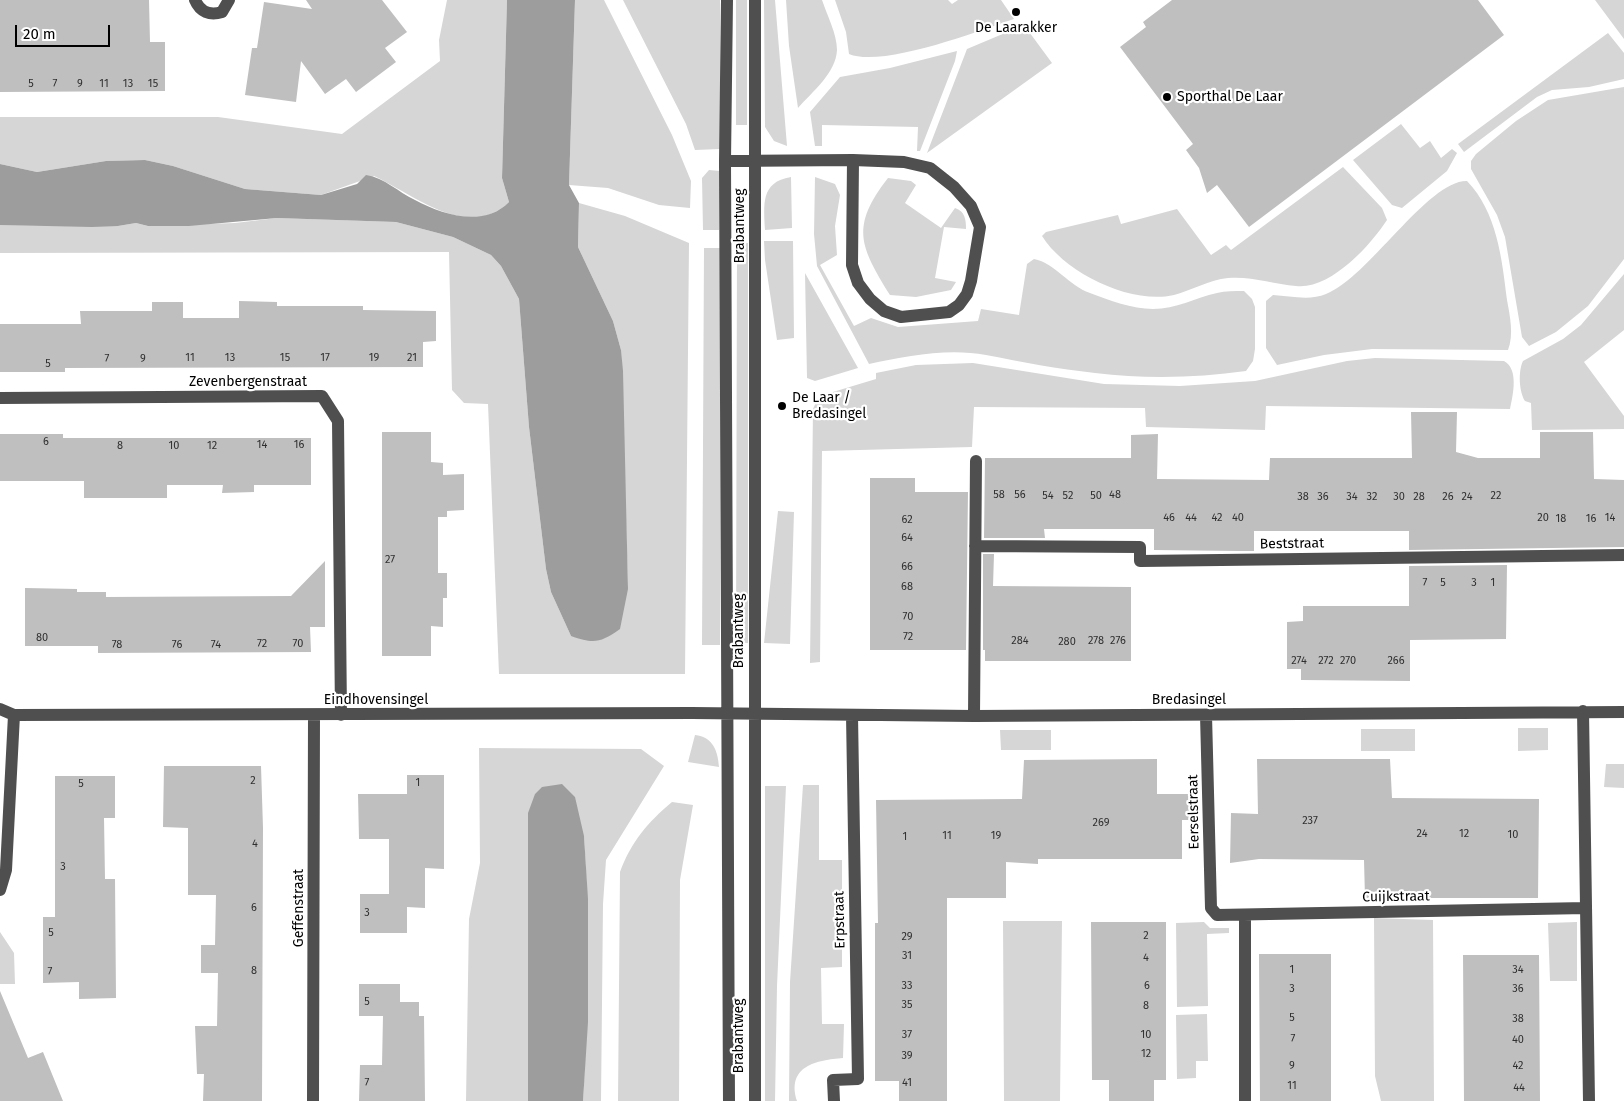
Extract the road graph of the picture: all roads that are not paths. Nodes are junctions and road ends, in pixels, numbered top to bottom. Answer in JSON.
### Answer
{"nodes":[{"id":1,"x":195,"y":0,"type":"edge"},
{"id":2,"x":229,"y":0,"type":"edge"},
{"id":3,"x":727,"y":0,"type":"edge"},
{"id":4,"x":755,"y":0,"type":"edge"},
{"id":5,"x":853,"y":160,"type":"junction"},
{"id":6,"x":725,"y":161,"type":"junction"},
{"id":7,"x":755,"y":161,"type":"junction"},
{"id":8,"x":0,"y":398,"type":"edge"},
{"id":9,"x":976,"y":461,"type":"dead end"},
{"id":10,"x":975,"y":546,"type":"junction"},
{"id":11,"x":1624,"y":555,"type":"edge"},
{"id":12,"x":0,"y":709,"type":"edge"},
{"id":13,"x":1582,"y":711,"type":"junction"},
{"id":14,"x":1624,"y":712,"type":"edge"},
{"id":15,"x":726,"y":713,"type":"junction"},
{"id":16,"x":754,"y":714,"type":"junction"},
{"id":17,"x":14,"y":715,"type":"junction"},
{"id":18,"x":314,"y":715,"type":"junction"},
{"id":19,"x":341,"y":715,"type":"junction"},
{"id":20,"x":852,"y":715,"type":"junction"},
{"id":21,"x":1206,"y":715,"type":"junction"},
{"id":22,"x":974,"y":716,"type":"junction"},
{"id":23,"x":0,"y":890,"type":"edge"},
{"id":24,"x":1211,"y":908,"type":"joint"},
{"id":25,"x":1586,"y":908,"type":"junction"},
{"id":26,"x":1244,"y":916,"type":"junction"},
{"id":27,"x":313,"y":1101,"type":"edge"},
{"id":28,"x":729,"y":1101,"type":"edge"},
{"id":29,"x":755,"y":1101,"type":"edge"},
{"id":30,"x":834,"y":1101,"type":"edge"},
{"id":31,"x":1245,"y":1101,"type":"edge"},
{"id":32,"x":1589,"y":1101,"type":"edge"}],
"edges":[{"from":1,"to":2,"type":"street"},
{"from":3,"to":6,"type":"street","name":"Brabantweg"},
{"from":4,"to":7,"type":"street","name":"Brabantweg"},
{"from":5,"to":5,"type":"street"},
{"from":5,"to":7,"type":"street"},
{"from":6,"to":7,"type":"street"},
{"from":6,"to":15,"type":"street","name":"Brabantweg"},
{"from":7,"to":16,"type":"street","name":"Brabantweg"},
{"from":8,"to":19,"type":"street","name":"Zevenbergenstraat"},
{"from":9,"to":10,"type":"street"},
{"from":10,"to":11,"type":"street","name":"Beststraat"},
{"from":10,"to":22,"type":"street"},
{"from":12,"to":17,"type":"street","name":"Eindhovensingel"},
{"from":13,"to":14,"type":"street","name":"Bredasingel"},
{"from":13,"to":21,"type":"street","name":"Bredasingel"},
{"from":13,"to":25,"type":"street"},
{"from":15,"to":16,"type":"street","name":"Eindhovensingel"},
{"from":15,"to":19,"type":"street","name":"Eindhovensingel"},
{"from":15,"to":28,"type":"street","name":"Brabantweg"},
{"from":16,"to":20,"type":"street","name":"Bredasingel"},
{"from":16,"to":29,"type":"street","name":"Brabantweg"},
{"from":17,"to":18,"type":"street","name":"Eindhovensingel"},
{"from":17,"to":23,"type":"street"},
{"from":18,"to":19,"type":"street","name":"Eindhovensingel"},
{"from":18,"to":27,"type":"street","name":"Geffenstraat"},
{"from":20,"to":22,"type":"street","name":"Bredasingel"},
{"from":20,"to":30,"type":"street","name":"Erpstraat"},
{"from":21,"to":22,"type":"street","name":"Bredasingel"},
{"from":21,"to":24,"type":"street","name":"Eerselstraat"},
{"from":24,"to":26,"type":"street","name":"Cuijkstraat"},
{"from":25,"to":26,"type":"street","name":"Cuijkstraat"},
{"from":25,"to":32,"type":"street"},
{"from":26,"to":31,"type":"street"}]}
